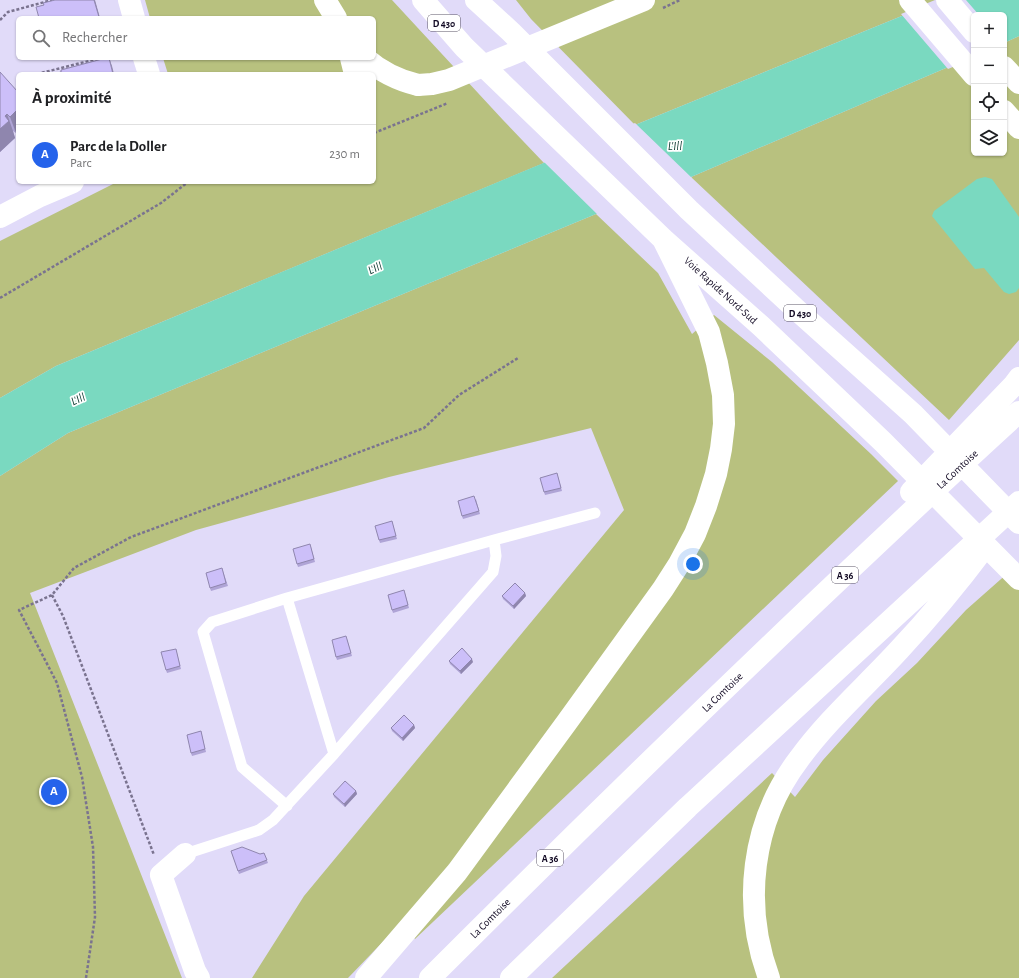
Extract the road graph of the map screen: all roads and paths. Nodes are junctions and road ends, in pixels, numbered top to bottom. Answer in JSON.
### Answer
{"nodes":[{"id":1,"x":52,"y":0,"type":"edge"},
{"id":2,"x":129,"y":0,"type":"edge"},
{"id":3,"x":326,"y":0,"type":"edge"},
{"id":4,"x":423,"y":0,"type":"edge"},
{"id":5,"x":476,"y":0,"type":"edge"},
{"id":6,"x":491,"y":0,"type":"edge"},
{"id":7,"x":644,"y":0,"type":"edge"},
{"id":8,"x":910,"y":0,"type":"edge"},
{"id":9,"x":947,"y":0,"type":"edge"},
{"id":10,"x":133,"y":16,"type":"edge"},
{"id":11,"x":335,"y":16,"type":"edge"},
{"id":12,"x":0,"y":20,"type":"edge"},
{"id":13,"x":971,"y":28,"type":"edge"},
{"id":14,"x":511,"y":32,"type":"junction"},
{"id":15,"x":93,"y":60,"type":"edge"},
{"id":16,"x":145,"y":60,"type":"edge"},
{"id":17,"x":352,"y":60,"type":"edge"},
{"id":18,"x":368,"y":60,"type":"edge"},
{"id":19,"x":1007,"y":70,"type":"edge"},
{"id":20,"x":971,"y":71,"type":"edge"},
{"id":21,"x":45,"y":72,"type":"edge"},
{"id":22,"x":148,"y":72,"type":"edge"},
{"id":23,"x":354,"y":72,"type":"edge"},
{"id":24,"x":1019,"y":83,"type":"edge"},
{"id":25,"x":68,"y":184,"type":"edge"},
{"id":26,"x":185,"y":184,"type":"edge"},
{"id":27,"x":0,"y":217,"type":"edge"},
{"id":28,"x":659,"y":234,"type":"junction"},
{"id":29,"x":0,"y":298,"type":"edge"},
{"id":30,"x":518,"y":358,"type":"dead end"},
{"id":31,"x":1019,"y":378,"type":"edge"},
{"id":32,"x":1019,"y":412,"type":"edge"},
{"id":33,"x":1018,"y":509,"type":"edge"},
{"id":34,"x":595,"y":513,"type":"dead end"},
{"id":35,"x":494,"y":540,"type":"junction"},
{"id":36,"x":1019,"y":579,"type":"edge"},
{"id":37,"x":52,"y":595,"type":"junction"},
{"id":38,"x":287,"y":598,"type":"junction"},
{"id":39,"x":672,"y":739,"type":"junction"},
{"id":40,"x":334,"y":754,"type":"junction"},
{"id":41,"x":287,"y":806,"type":"junction"},
{"id":42,"x":184,"y":854,"type":"joint"},
{"id":43,"x":161,"y":875,"type":"junction"},
{"id":44,"x":86,"y":978,"type":"edge"},
{"id":45,"x":199,"y":978,"type":"edge"},
{"id":46,"x":366,"y":978,"type":"edge"},
{"id":47,"x":430,"y":978,"type":"edge"},
{"id":48,"x":511,"y":978,"type":"edge"},
{"id":49,"x":769,"y":978,"type":"edge"}],
"edges":[{"from":1,"to":12,"type":"path"},
{"from":2,"to":10,"type":"main road"},
{"from":3,"to":11,"type":"main road"},
{"from":4,"to":28,"type":"main road","name":"Voie Rapide Nord-Sud","number":"D 430"},
{"from":5,"to":14,"type":"main road","number":"D 430"},
{"from":6,"to":14,"type":"main road"},
{"from":7,"to":18,"type":"main road"},
{"from":8,"to":20,"type":"main road"},
{"from":9,"to":13,"type":"main road"},
{"from":14,"to":33,"type":"main road","number":"D 430"},
{"from":15,"to":21,"type":"path"},
{"from":16,"to":22,"type":"main road"},
{"from":17,"to":23,"type":"main road"},
{"from":19,"to":24,"type":"main road"},
{"from":25,"to":27,"type":"main road"},
{"from":26,"to":29,"type":"path"},
{"from":28,"to":36,"type":"main road","name":"Voie Rapide Nord-Sud","number":"D 430"},
{"from":28,"to":46,"type":"main road"},
{"from":30,"to":37,"type":"path"},
{"from":31,"to":39,"type":"main road"},
{"from":32,"to":39,"type":"main road","name":"La Comtoise","number":"A 36"},
{"from":33,"to":48,"type":"main road"},
{"from":33,"to":49,"type":"main road"},
{"from":34,"to":35,"type":"lane"},
{"from":35,"to":38,"type":"lane"},
{"from":35,"to":40,"type":"lane"},
{"from":37,"to":43,"type":"path"},
{"from":37,"to":44,"type":"path"},
{"from":38,"to":40,"type":"lane"},
{"from":38,"to":41,"type":"lane"},
{"from":39,"to":47,"type":"main road","name":"La Comtoise","number":"A 36"},
{"from":40,"to":41,"type":"lane"},
{"from":41,"to":42,"type":"lane"},
{"from":42,"to":43,"type":"main road"},
{"from":43,"to":45,"type":"main road"}]}
